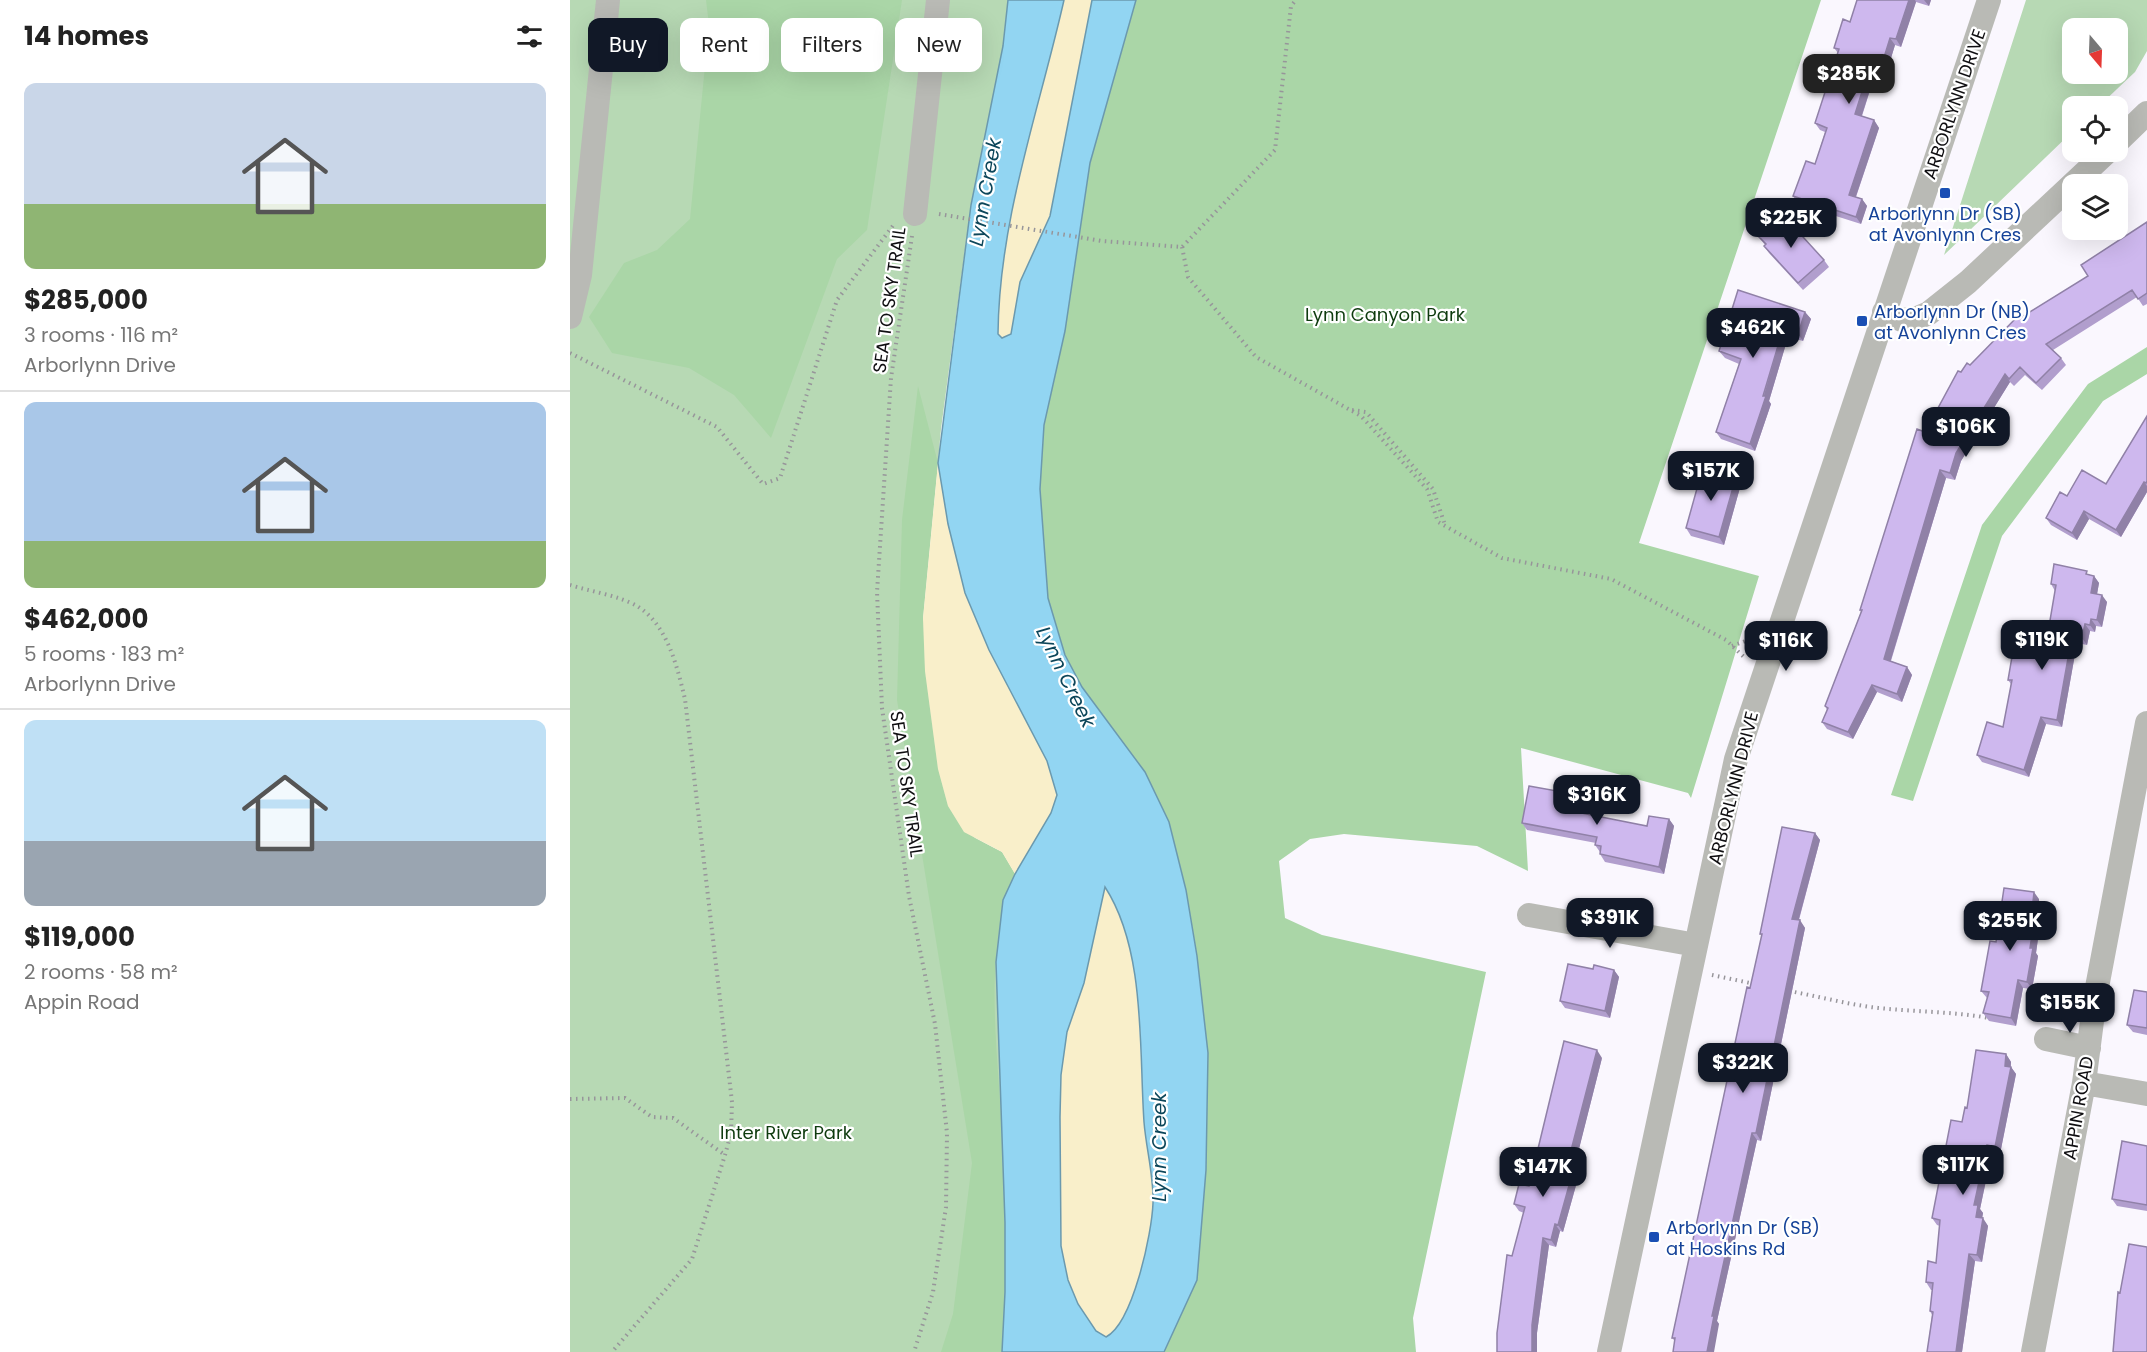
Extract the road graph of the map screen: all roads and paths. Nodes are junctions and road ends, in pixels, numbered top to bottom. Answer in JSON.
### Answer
{"nodes":[{"id":1,"x":608,"y":0,"type":"edge"},
{"id":2,"x":938,"y":0,"type":"edge"},
{"id":3,"x":1296,"y":0,"type":"edge"},
{"id":4,"x":1989,"y":0,"type":"edge"},
{"id":5,"x":2147,"y":113,"type":"edge"},
{"id":6,"x":2128,"y":131,"type":"edge"},
{"id":7,"x":2096,"y":162,"type":"edge"},
{"id":8,"x":915,"y":214,"type":"junction"},
{"id":9,"x":942,"y":214,"type":"dead end"},
{"id":10,"x":1182,"y":247,"type":"junction"},
{"id":11,"x":1884,"y":312,"type":"junction"},
{"id":12,"x":570,"y":317,"type":"edge"},
{"id":13,"x":570,"y":353,"type":"edge"},
{"id":14,"x":570,"y":585,"type":"edge"},
{"id":15,"x":1755,"y":637,"type":"dead end"},
{"id":16,"x":1732,"y":646,"type":"junction"},
{"id":17,"x":1763,"y":676,"type":"junction"},
{"id":18,"x":2147,"y":723,"type":"edge"},
{"id":19,"x":1529,"y":915,"type":"dead end"},
{"id":20,"x":1696,"y":945,"type":"junction"},
{"id":21,"x":1690,"y":971,"type":"junction"},
{"id":22,"x":1758,"y":984,"type":"edge"},
{"id":23,"x":1780,"y":989,"type":"edge"},
{"id":24,"x":1989,"y":1018,"type":"edge"},
{"id":25,"x":2046,"y":1040,"type":"dead end"},
{"id":26,"x":2089,"y":1048,"type":"junction"},
{"id":27,"x":2084,"y":1083,"type":"junction"},
{"id":28,"x":2147,"y":1094,"type":"edge"},
{"id":29,"x":570,"y":1099,"type":"edge"},
{"id":30,"x":725,"y":1155,"type":"junction"},
{"id":31,"x":612,"y":1352,"type":"edge"},
{"id":32,"x":914,"y":1352,"type":"edge"},
{"id":33,"x":1609,"y":1352,"type":"edge"},
{"id":34,"x":2033,"y":1352,"type":"edge"}],
"edges":[{"from":1,"to":12,"type":"street"},
{"from":2,"to":8,"type":"street"},
{"from":3,"to":10,"type":"path"},
{"from":4,"to":11,"type":"street","name":"ARBORLYNN DRIVE"},
{"from":5,"to":6,"type":"street"},
{"from":7,"to":11,"type":"street"},
{"from":8,"to":13,"type":"path"},
{"from":8,"to":32,"type":"path","name":"SEA TO SKY TRAIL"},
{"from":9,"to":10,"type":"path"},
{"from":10,"to":16,"type":"path"},
{"from":11,"to":17,"type":"street","name":"ARBORLYNN DRIVE"},
{"from":14,"to":30,"type":"path"},
{"from":15,"to":16,"type":"path"},
{"from":16,"to":17,"type":"path"},
{"from":17,"to":20,"type":"street","name":"ARBORLYNN DRIVE"},
{"from":18,"to":26,"type":"street","name":"APPIN ROAD"},
{"from":19,"to":20,"type":"street"},
{"from":20,"to":21,"type":"street","name":"ARBORLYNN DRIVE"},
{"from":21,"to":22,"type":"path"},
{"from":21,"to":33,"type":"street","name":"ARBORLYNN DRIVE"},
{"from":23,"to":24,"type":"path"},
{"from":25,"to":26,"type":"street"},
{"from":26,"to":27,"type":"street","name":"APPIN ROAD"},
{"from":27,"to":28,"type":"street"},
{"from":27,"to":34,"type":"street","name":"APPIN ROAD"},
{"from":29,"to":30,"type":"path"},
{"from":30,"to":31,"type":"path"}]}
